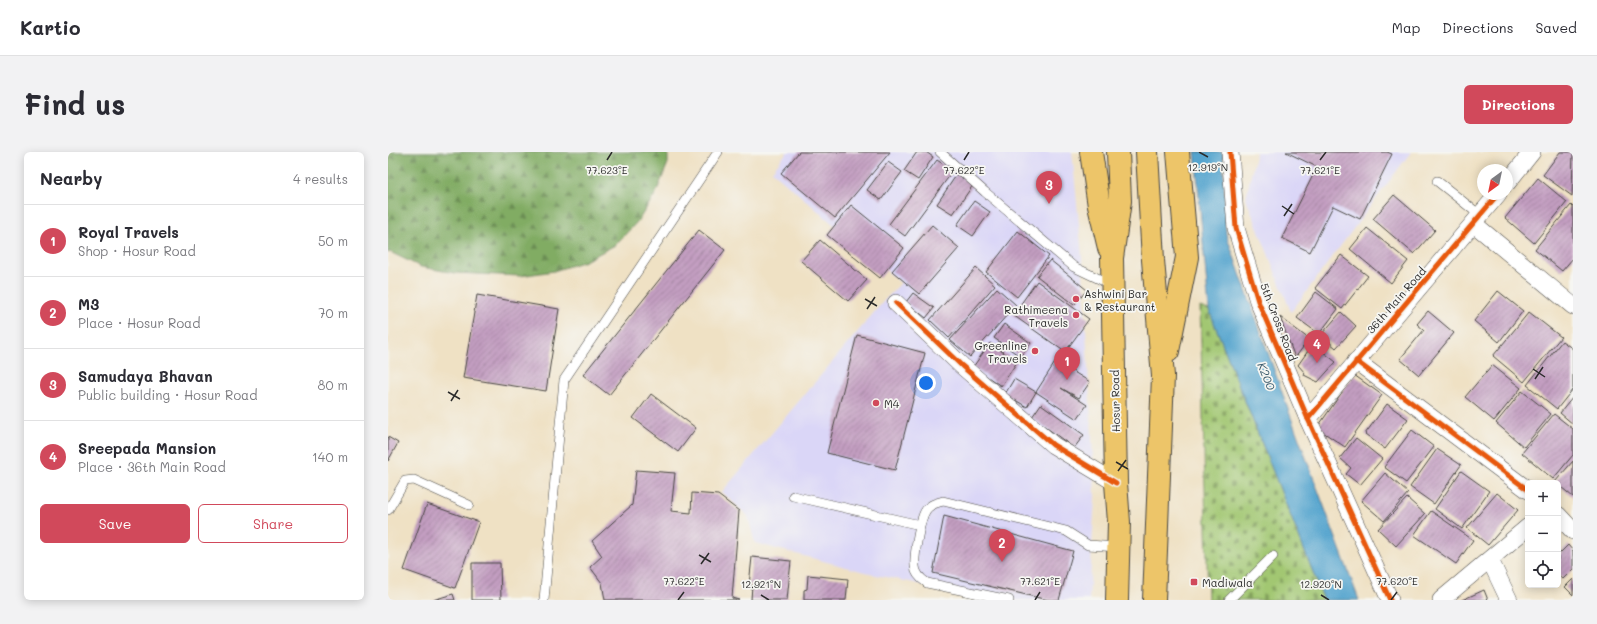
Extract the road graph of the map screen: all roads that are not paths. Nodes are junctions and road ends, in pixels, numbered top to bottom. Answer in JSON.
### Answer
{"nodes":[{"id":1,"x":718,"y":152,"type":"edge"},
{"id":2,"x":940,"y":152,"type":"edge"},
{"id":3,"x":1091,"y":152,"type":"edge"},
{"id":4,"x":1118,"y":152,"type":"edge"},
{"id":5,"x":1147,"y":152,"type":"edge"},
{"id":6,"x":1178,"y":152,"type":"edge"},
{"id":7,"x":1230,"y":152,"type":"edge"},
{"id":8,"x":1532,"y":152,"type":"edge"},
{"id":9,"x":1513,"y":176,"type":"edge"},
{"id":10,"x":1437,"y":181,"type":"dead end"},
{"id":11,"x":1493,"y":200,"type":"edge"},
{"id":12,"x":1478,"y":220,"type":"junction"},
{"id":13,"x":1112,"y":258,"type":"junction"},
{"id":14,"x":1113,"y":285,"type":"junction"},
{"id":15,"x":896,"y":303,"type":"dead end"},
{"id":16,"x":1573,"y":306,"type":"edge"},
{"id":17,"x":1356,"y":361,"type":"junction"},
{"id":18,"x":1164,"y":376,"type":"junction"},
{"id":19,"x":1308,"y":419,"type":"junction"},
{"id":20,"x":1116,"y":483,"type":"junction"},
{"id":21,"x":1525,"y":488,"type":"edge"},
{"id":22,"x":793,"y":496,"type":"dead end"},
{"id":23,"x":469,"y":505,"type":"dead end"},
{"id":24,"x":388,"y":510,"type":"edge"},
{"id":25,"x":1559,"y":516,"type":"edge"},
{"id":26,"x":920,"y":525,"type":"junction"},
{"id":27,"x":1525,"y":530,"type":"edge"},
{"id":28,"x":1573,"y":531,"type":"edge"},
{"id":29,"x":1118,"y":547,"type":"junction"},
{"id":30,"x":1273,"y":556,"type":"dead end"},
{"id":31,"x":1490,"y":560,"type":"junction"},
{"id":32,"x":544,"y":600,"type":"edge"},
{"id":33,"x":1009,"y":600,"type":"edge"},
{"id":34,"x":1117,"y":600,"type":"edge"},
{"id":35,"x":1154,"y":600,"type":"edge"},
{"id":36,"x":1228,"y":600,"type":"edge"},
{"id":37,"x":1390,"y":600,"type":"edge"},
{"id":38,"x":1441,"y":600,"type":"edge"},
{"id":39,"x":1509,"y":600,"type":"edge"}],
"edges":[{"from":1,"to":32,"type":"lane"},
{"from":2,"to":14,"type":"lane"},
{"from":3,"to":13,"type":"highway"},
{"from":4,"to":13,"type":"highway","name":"Hosur Road"},
{"from":5,"to":18,"type":"highway"},
{"from":6,"to":18,"type":"highway"},
{"from":7,"to":19,"type":"street","name":"5th Cross Road"},
{"from":8,"to":9,"type":"street"},
{"from":10,"to":12,"type":"lane"},
{"from":11,"to":12,"type":"street","name":"36th Main Road"},
{"from":12,"to":16,"type":"street"},
{"from":12,"to":17,"type":"street","name":"36th Main Road"},
{"from":13,"to":14,"type":"highway","name":"Hosur Road"},
{"from":14,"to":20,"type":"highway","name":"Hosur Road"},
{"from":15,"to":20,"type":"street"},
{"from":17,"to":19,"type":"street","name":"36th Main Road"},
{"from":17,"to":21,"type":"street"},
{"from":18,"to":35,"type":"highway"},
{"from":19,"to":37,"type":"street","name":"5th Cross Road"},
{"from":20,"to":29,"type":"highway","name":"Hosur Road"},
{"from":22,"to":26,"type":"lane"},
{"from":23,"to":24,"type":"lane"},
{"from":25,"to":28,"type":"street"},
{"from":26,"to":29,"type":"lane"},
{"from":26,"to":33,"type":"lane"},
{"from":27,"to":31,"type":"street"},
{"from":29,"to":34,"type":"highway","name":"Hosur Road"},
{"from":30,"to":36,"type":"lane"},
{"from":31,"to":38,"type":"street"},
{"from":31,"to":39,"type":"street"}]}
